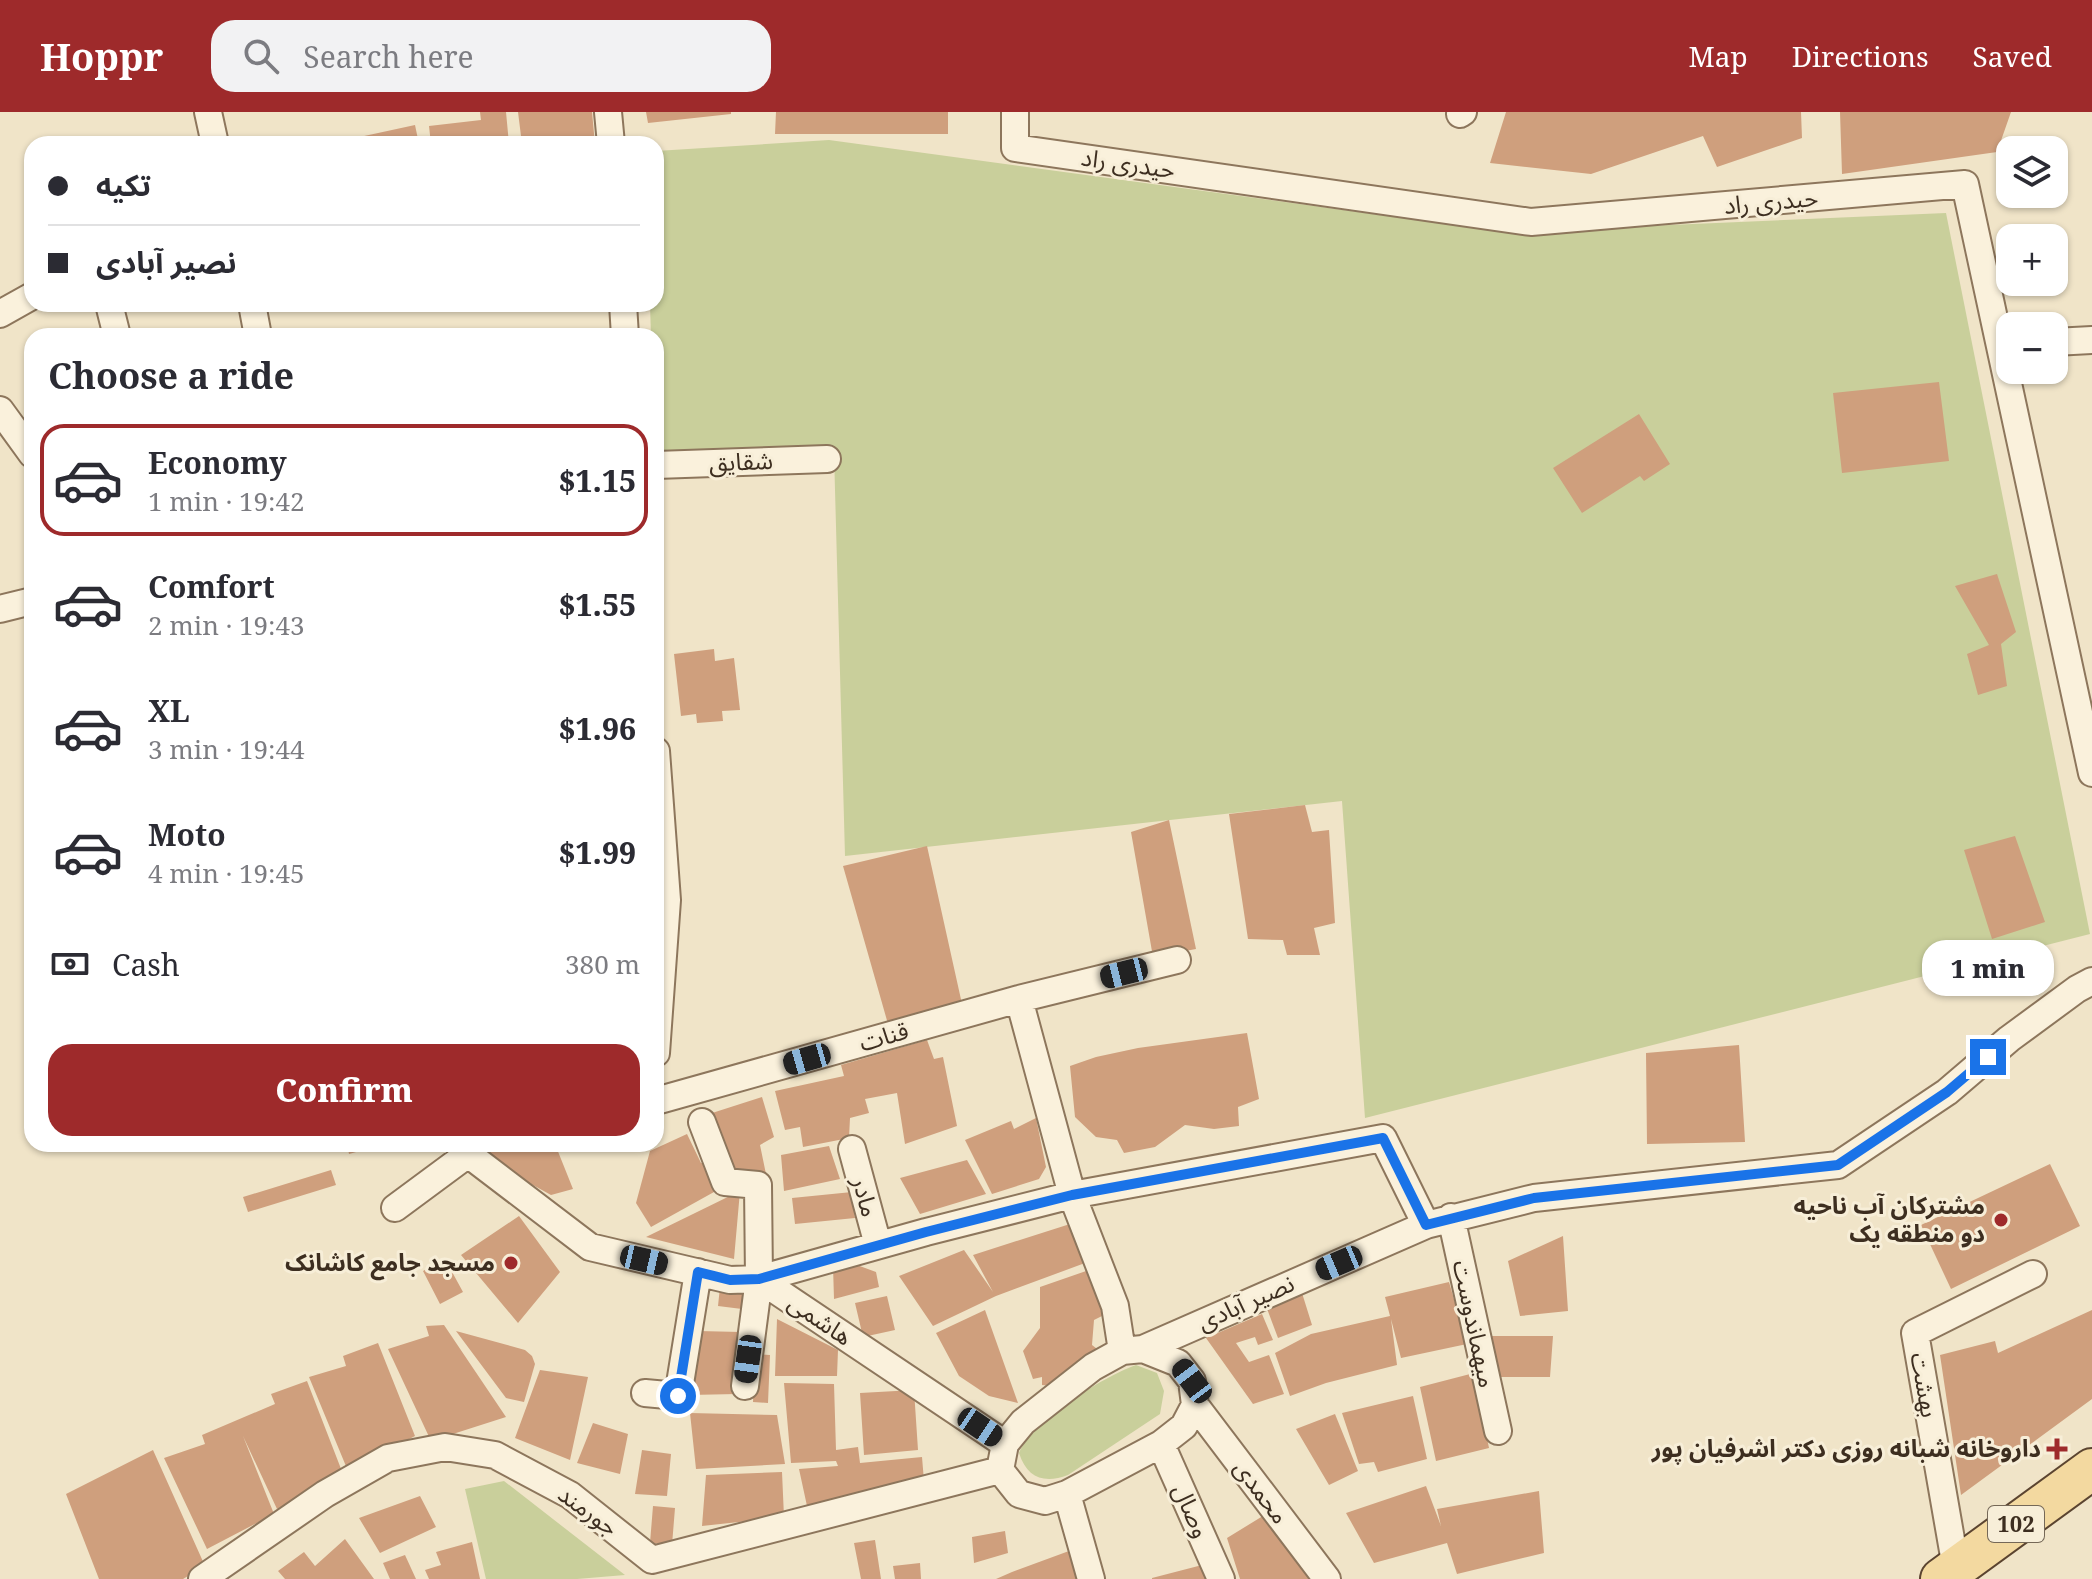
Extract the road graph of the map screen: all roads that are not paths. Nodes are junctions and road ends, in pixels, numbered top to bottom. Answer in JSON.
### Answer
{"nodes":[{"id":1,"x":208,"y":112,"type":"edge"},
{"id":2,"x":608,"y":112,"type":"edge"},
{"id":3,"x":1015,"y":112,"type":"edge"},
{"id":4,"x":213,"y":136,"type":"edge"},
{"id":5,"x":610,"y":136,"type":"edge"},
{"id":6,"x":24,"y":300,"type":"edge"},
{"id":7,"x":1997,"y":312,"type":"edge"},
{"id":8,"x":0,"y":314,"type":"edge"},
{"id":9,"x":2092,"y":340,"type":"edge"},
{"id":10,"x":2068,"y":341,"type":"edge"},
{"id":11,"x":2013,"y":384,"type":"edge"},
{"id":12,"x":0,"y":410,"type":"edge"},
{"id":13,"x":24,"y":443,"type":"edge"},
{"id":14,"x":827,"y":459,"type":"dead end"},
{"id":15,"x":664,"y":465,"type":"edge"},
{"id":16,"x":24,"y":603,"type":"edge"},
{"id":17,"x":0,"y":609,"type":"edge"},
{"id":18,"x":2092,"y":773,"type":"edge"},
{"id":19,"x":664,"y":859,"type":"edge"},
{"id":20,"x":664,"y":916,"type":"edge"},
{"id":21,"x":1177,"y":960,"type":"dead end"},
{"id":22,"x":2092,"y":981,"type":"edge"},
{"id":23,"x":1019,"y":999,"type":"junction"},
{"id":24,"x":664,"y":1099,"type":"edge"},
{"id":25,"x":702,"y":1122,"type":"dead end"},
{"id":26,"x":852,"y":1149,"type":"dead end"},
{"id":27,"x":460,"y":1152,"type":"edge"},
{"id":28,"x":467,"y":1152,"type":"edge"},
{"id":29,"x":1072,"y":1195,"type":"junction"},
{"id":30,"x":395,"y":1208,"type":"dead end"},
{"id":31,"x":1438,"y":1221,"type":"junction"},
{"id":32,"x":878,"y":1245,"type":"junction"},
{"id":33,"x":698,"y":1272,"type":"junction"},
{"id":34,"x":2033,"y":1274,"type":"dead end"},
{"id":35,"x":759,"y":1279,"type":"junction"},
{"id":36,"x":1133,"y":1350,"type":"junction"},
{"id":37,"x":745,"y":1386,"type":"dead end"},
{"id":38,"x":645,"y":1393,"type":"dead end"},
{"id":39,"x":1195,"y":1405,"type":"junction"},
{"id":40,"x":1498,"y":1431,"type":"dead end"},
{"id":41,"x":1005,"y":1444,"type":"junction"},
{"id":42,"x":1161,"y":1444,"type":"junction"},
{"id":43,"x":2092,"y":1469,"type":"edge"},
{"id":44,"x":1000,"y":1470,"type":"junction"},
{"id":45,"x":1067,"y":1494,"type":"junction"},
{"id":46,"x":653,"y":1570,"type":"edge"},
{"id":47,"x":1948,"y":1574,"type":"edge"},
{"id":48,"x":202,"y":1579,"type":"edge"},
{"id":49,"x":1091,"y":1579,"type":"edge"},
{"id":50,"x":1221,"y":1579,"type":"edge"},
{"id":51,"x":1327,"y":1579,"type":"edge"}],
"edges":[{"from":1,"to":4,"type":"street"},
{"from":2,"to":5,"type":"street"},
{"from":3,"to":7,"type":"street","name":"حیدری راد"},
{"from":6,"to":8,"type":"street"},
{"from":9,"to":10,"type":"street"},
{"from":11,"to":18,"type":"street","name":"حیدری راد"},
{"from":12,"to":13,"type":"street"},
{"from":14,"to":15,"type":"street","name":"شقایق"},
{"from":16,"to":17,"type":"street"},
{"from":19,"to":20,"type":"street"},
{"from":21,"to":23,"type":"street","name":"قنات"},
{"from":22,"to":31,"type":"street","name":"نصیر آبادی"},
{"from":23,"to":24,"type":"street","name":"قنات"},
{"from":23,"to":29,"type":"street"},
{"from":25,"to":35,"type":"street"},
{"from":26,"to":32,"type":"street","name":"مادر"},
{"from":27,"to":30,"type":"street"},
{"from":28,"to":33,"type":"street"},
{"from":29,"to":31,"type":"street","name":"میهماندوست"},
{"from":29,"to":32,"type":"street"},
{"from":29,"to":36,"type":"street"},
{"from":31,"to":36,"type":"street","name":"نصیر آبادی"},
{"from":31,"to":40,"type":"street","name":"میهماندوست"},
{"from":32,"to":35,"type":"street"},
{"from":33,"to":35,"type":"street"},
{"from":33,"to":38,"type":"street"},
{"from":34,"to":47,"type":"street","name":"بهشت"},
{"from":35,"to":37,"type":"street"},
{"from":35,"to":41,"type":"street","name":"هاشمی"},
{"from":36,"to":39,"type":"street","name":"محمدی"},
{"from":36,"to":41,"type":"street","name":"نصیر آبادی"},
{"from":39,"to":42,"type":"street"},
{"from":39,"to":51,"type":"street","name":"محمدی"},
{"from":41,"to":44,"type":"street"},
{"from":42,"to":45,"type":"street"},
{"from":42,"to":50,"type":"street","name":"وصال"},
{"from":43,"to":47,"type":"main road","number":"102"},
{"from":44,"to":45,"type":"street"},
{"from":44,"to":46,"type":"street","name":"جورمند"},
{"from":45,"to":49,"type":"street"},
{"from":46,"to":48,"type":"street","name":"جورمند"}]}
